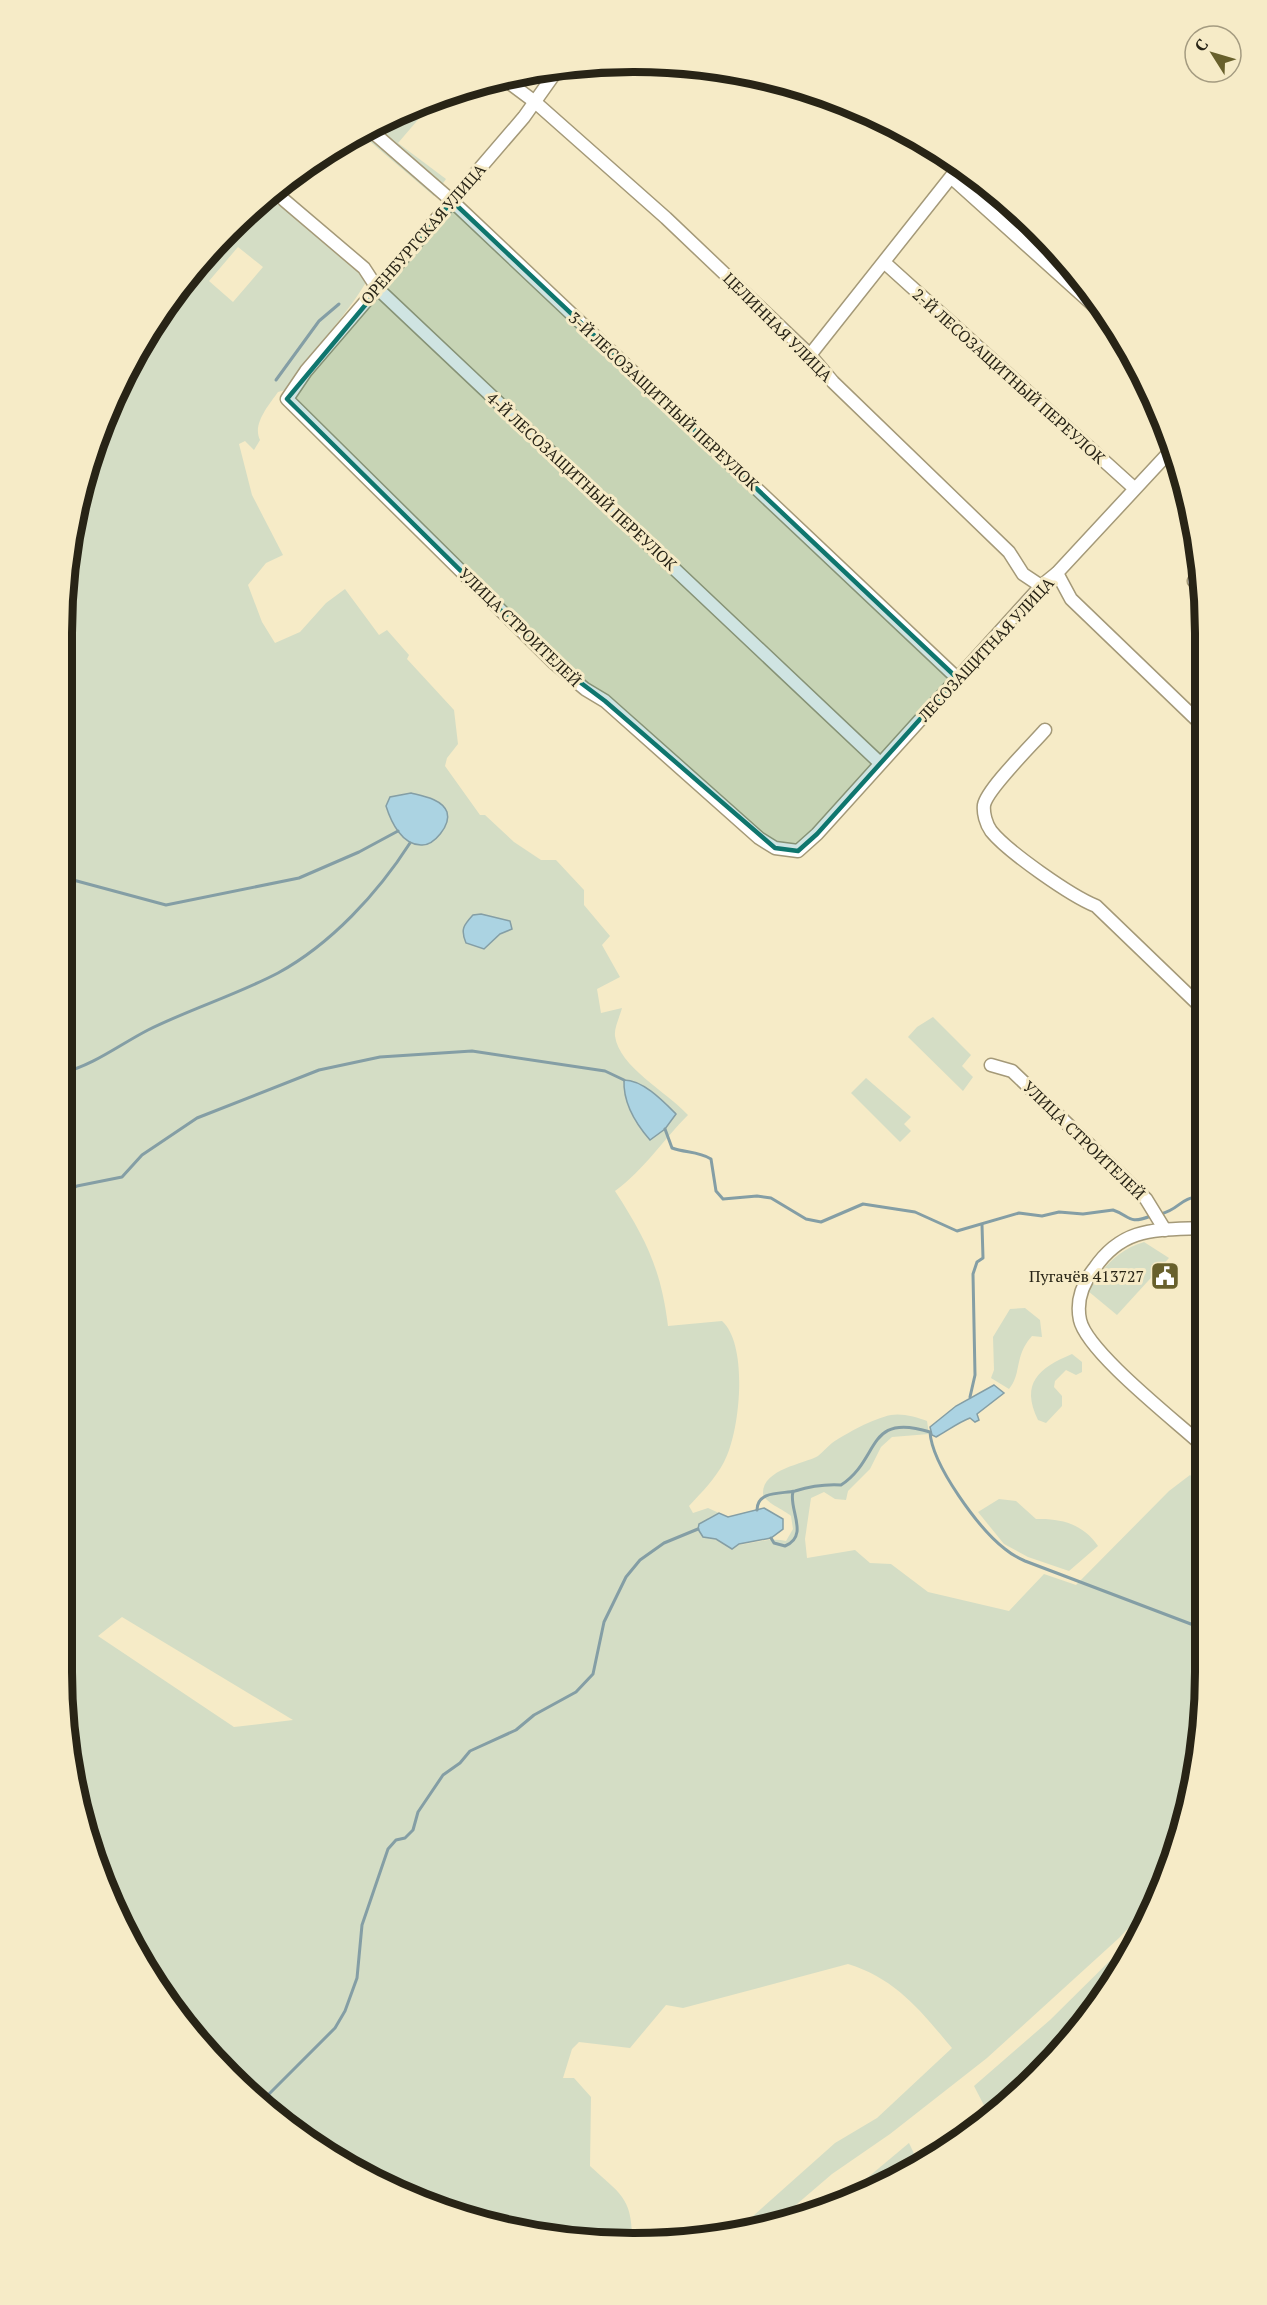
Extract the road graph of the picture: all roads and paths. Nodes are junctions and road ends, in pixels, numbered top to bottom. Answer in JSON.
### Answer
{"nodes":[{"id":1,"x":551,"y":78,"type":"edge"},
{"id":2,"x":513,"y":85,"type":"edge"},
{"id":3,"x":535,"y":102,"type":"junction"},
{"id":4,"x":376,"y":135,"type":"edge"},
{"id":5,"x":955,"y":173,"type":"edge"},
{"id":6,"x":959,"y":177,"type":"edge"},
{"id":7,"x":284,"y":200,"type":"dead end"},
{"id":8,"x":452,"y":201,"type":"junction"},
{"id":9,"x":885,"y":263,"type":"junction"},
{"id":10,"x":1075,"y":287,"type":"edge"},
{"id":11,"x":377,"y":288,"type":"junction"},
{"id":12,"x":810,"y":355,"type":"junction"},
{"id":13,"x":287,"y":399,"type":"joint"},
{"id":14,"x":1166,"y":455,"type":"edge"},
{"id":15,"x":1134,"y":488,"type":"junction"},
{"id":16,"x":1057,"y":573,"type":"junction"},
{"id":17,"x":1041,"y":586,"type":"junction"},
{"id":18,"x":957,"y":678,"type":"junction"},
{"id":19,"x":1195,"y":718,"type":"edge"},
{"id":20,"x":1045,"y":730,"type":"dead end"},
{"id":21,"x":880,"y":763,"type":"junction"},
{"id":22,"x":798,"y":850,"type":"joint"},
{"id":23,"x":1195,"y":1001,"type":"edge"},
{"id":24,"x":991,"y":1065,"type":"dead end"},
{"id":25,"x":1195,"y":1228,"type":"edge"},
{"id":26,"x":1165,"y":1230,"type":"junction"},
{"id":27,"x":1195,"y":1439,"type":"edge"}],
"edges":[{"from":1,"to":3,"type":"street","name":"ОРЕНБУРГСКАЯ УЛИЦА"},
{"from":2,"to":3,"type":"street","name":"ЦЕЛИННАЯ УЛИЦА"},
{"from":3,"to":8,"type":"street","name":"ОРЕНБУРГСКАЯ УЛИЦА"},
{"from":3,"to":12,"type":"street","name":"ЦЕЛИННАЯ УЛИЦА"},
{"from":4,"to":8,"type":"street","name":"3-Й ЛЕСОЗАЩИТНЫЙ ПЕРЕУЛОК"},
{"from":5,"to":9,"type":"street"},
{"from":6,"to":10,"type":"street"},
{"from":7,"to":11,"type":"street","name":"4-Й ЛЕСОЗАЩИТНЫЙ ПЕРЕУЛОК"},
{"from":8,"to":11,"type":"street","name":"ОРЕНБУРГСКАЯ УЛИЦА"},
{"from":8,"to":18,"type":"street","name":"3-Й ЛЕСОЗАЩИТНЫЙ ПЕРЕУЛОК"},
{"from":9,"to":12,"type":"street"},
{"from":9,"to":15,"type":"street","name":"2-Й ЛЕСОЗАЩИТНЫЙ ПЕРЕУЛОК"},
{"from":11,"to":13,"type":"street","name":"ОРЕНБУРГСКАЯ УЛИЦА"},
{"from":11,"to":21,"type":"street","name":"4-Й ЛЕСОЗАЩИТНЫЙ ПЕРЕУЛОК"},
{"from":12,"to":17,"type":"street","name":"ЦЕЛИННАЯ УЛИЦА"},
{"from":13,"to":22,"type":"street","name":"УЛИЦА СТРОИТЕЛЕЙ"},
{"from":14,"to":15,"type":"street","name":"ЛЕСОЗАЩИТНАЯ УЛИЦА"},
{"from":15,"to":16,"type":"street","name":"ЛЕСОЗАЩИТНАЯ УЛИЦА"},
{"from":16,"to":17,"type":"street","name":"ЛЕСОЗАЩИТНАЯ УЛИЦА"},
{"from":16,"to":19,"type":"street"},
{"from":17,"to":18,"type":"street","name":"ЛЕСОЗАЩИТНАЯ УЛИЦА"},
{"from":18,"to":21,"type":"street","name":"ЛЕСОЗАЩИТНАЯ УЛИЦА"},
{"from":20,"to":23,"type":"street"},
{"from":21,"to":22,"type":"street","name":"ЛЕСОЗАЩИТНАЯ УЛИЦА"},
{"from":24,"to":26,"type":"street","name":"УЛИЦА СТРОИТЕЛЕЙ"},
{"from":25,"to":26,"type":"street"},
{"from":26,"to":27,"type":"street"}]}
